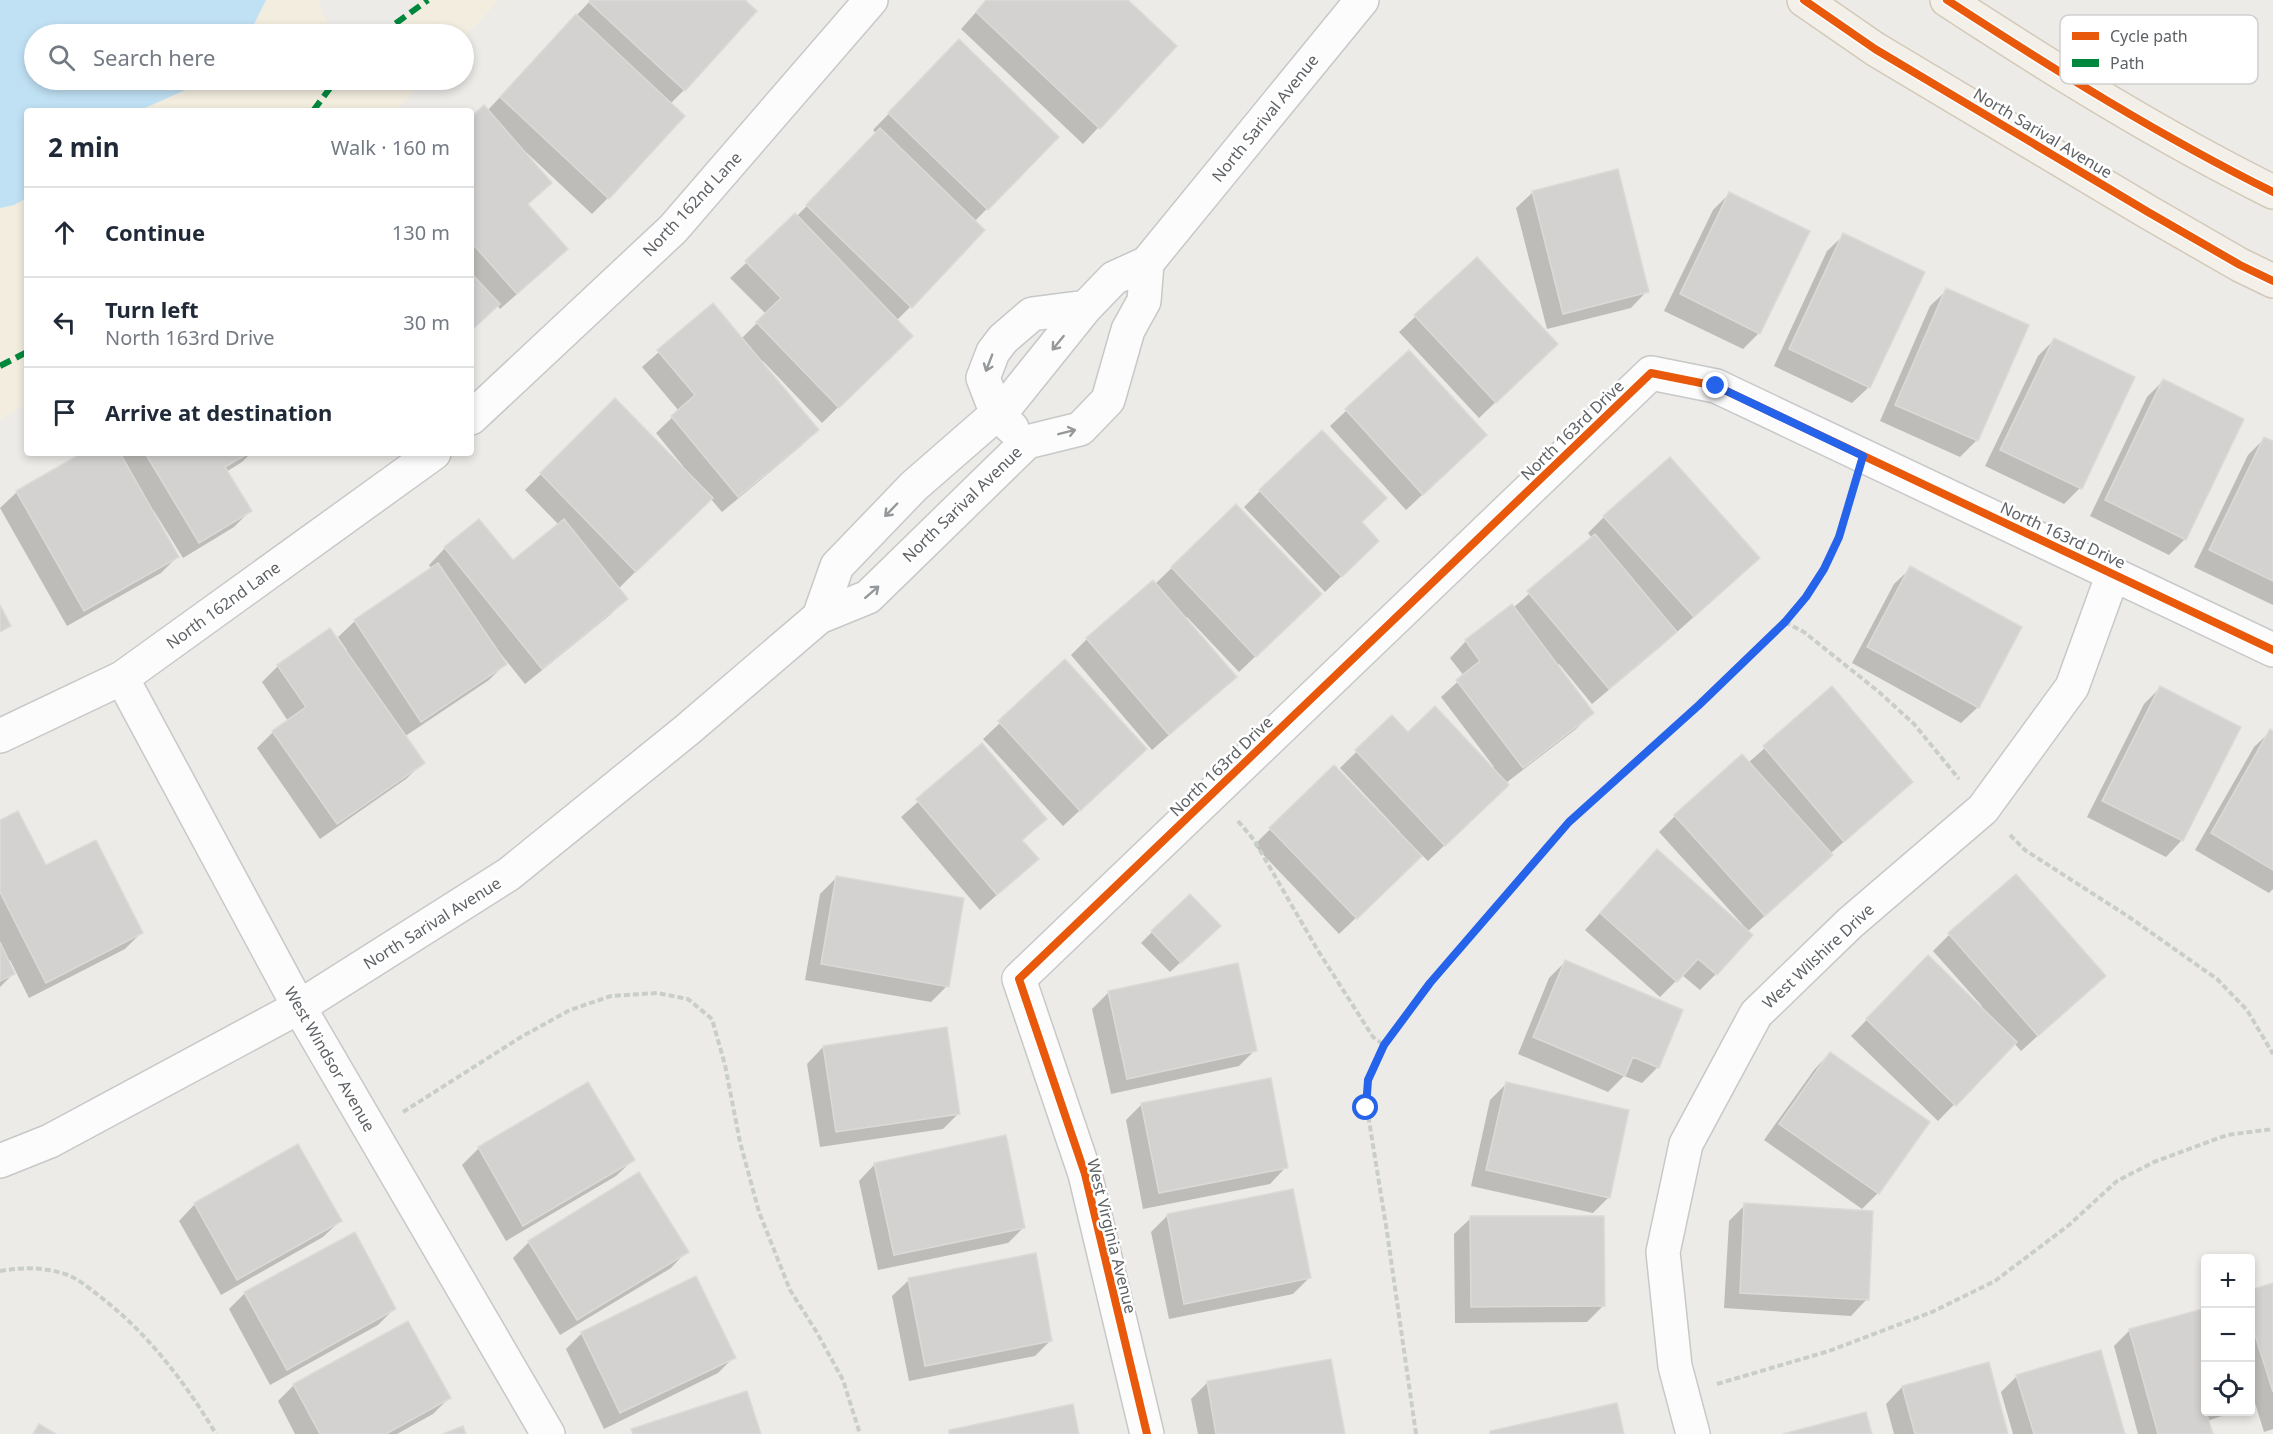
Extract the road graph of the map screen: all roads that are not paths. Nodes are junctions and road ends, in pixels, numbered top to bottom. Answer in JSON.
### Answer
{"nodes":[{"id":1,"x":870,"y":0,"type":"edge"},
{"id":2,"x":1362,"y":0,"type":"edge"},
{"id":3,"x":1804,"y":0,"type":"edge"},
{"id":4,"x":1947,"y":0,"type":"edge"},
{"id":5,"x":2060,"y":72,"type":"edge"},
{"id":6,"x":2079,"y":84,"type":"edge"},
{"id":7,"x":2273,"y":192,"type":"edge"},
{"id":8,"x":1147,"y":263,"type":"junction"},
{"id":9,"x":2273,"y":281,"type":"edge"},
{"id":10,"x":1086,"y":308,"type":"junction"},
{"id":11,"x":997,"y":414,"type":"junction"},
{"id":12,"x":474,"y":415,"type":"edge"},
{"id":13,"x":1027,"y":442,"type":"junction"},
{"id":14,"x":430,"y":456,"type":"edge"},
{"id":15,"x":914,"y":486,"type":"junction"},
{"id":16,"x":947,"y":518,"type":"junction"},
{"id":17,"x":2113,"y":574,"type":"junction"},
{"id":18,"x":819,"y":617,"type":"junction"},
{"id":19,"x":2273,"y":650,"type":"edge"},
{"id":20,"x":122,"y":678,"type":"junction"},
{"id":21,"x":0,"y":736,"type":"edge"},
{"id":22,"x":1019,"y":979,"type":"joint"},
{"id":23,"x":299,"y":1007,"type":"junction"},
{"id":24,"x":0,"y":1161,"type":"edge"},
{"id":25,"x":548,"y":1434,"type":"edge"},
{"id":26,"x":1147,"y":1434,"type":"edge"},
{"id":27,"x":1693,"y":1434,"type":"edge"}],
"edges":[{"from":1,"to":12,"type":"street","name":"North 162nd Lane"},
{"from":2,"to":8,"type":"street","name":"North Sarival Avenue"},
{"from":3,"to":9,"type":"main road","name":"North Sarival Avenue"},
{"from":4,"to":5,"type":"main road"},
{"from":6,"to":7,"type":"main road"},
{"from":8,"to":10,"type":"street","name":"North Sarival Avenue"},
{"from":13,"to":8,"type":"street","name":"North Sarival Avenue","one_way":true},
{"from":10,"to":11,"type":"street","name":"North Sarival Avenue","one_way":true},
{"from":10,"to":11,"type":"street","one_way":true},
{"from":11,"to":13,"type":"street"},
{"from":11,"to":15,"type":"street","name":"North Sarival Avenue"},
{"from":13,"to":16,"type":"street","name":"North Sarival Avenue"},
{"from":14,"to":20,"type":"street","name":"North 162nd Lane"},
{"from":15,"to":16,"type":"street"},
{"from":15,"to":18,"type":"street","name":"North Sarival Avenue","one_way":true},
{"from":18,"to":16,"type":"street","name":"North Sarival Avenue","one_way":true},
{"from":17,"to":19,"type":"street","name":"North 163rd Drive"},
{"from":17,"to":22,"type":"street","name":"North 163rd Drive"},
{"from":17,"to":27,"type":"street","name":"West Wilshire Drive"},
{"from":18,"to":23,"type":"street","name":"North Sarival Avenue"},
{"from":20,"to":21,"type":"street","name":"North 162nd Lane"},
{"from":20,"to":23,"type":"street","name":"West Windsor Avenue"},
{"from":22,"to":26,"type":"street","name":"West Virginia Avenue"},
{"from":23,"to":24,"type":"street","name":"North Sarival Avenue"},
{"from":23,"to":25,"type":"street","name":"West Windsor Avenue"}]}
